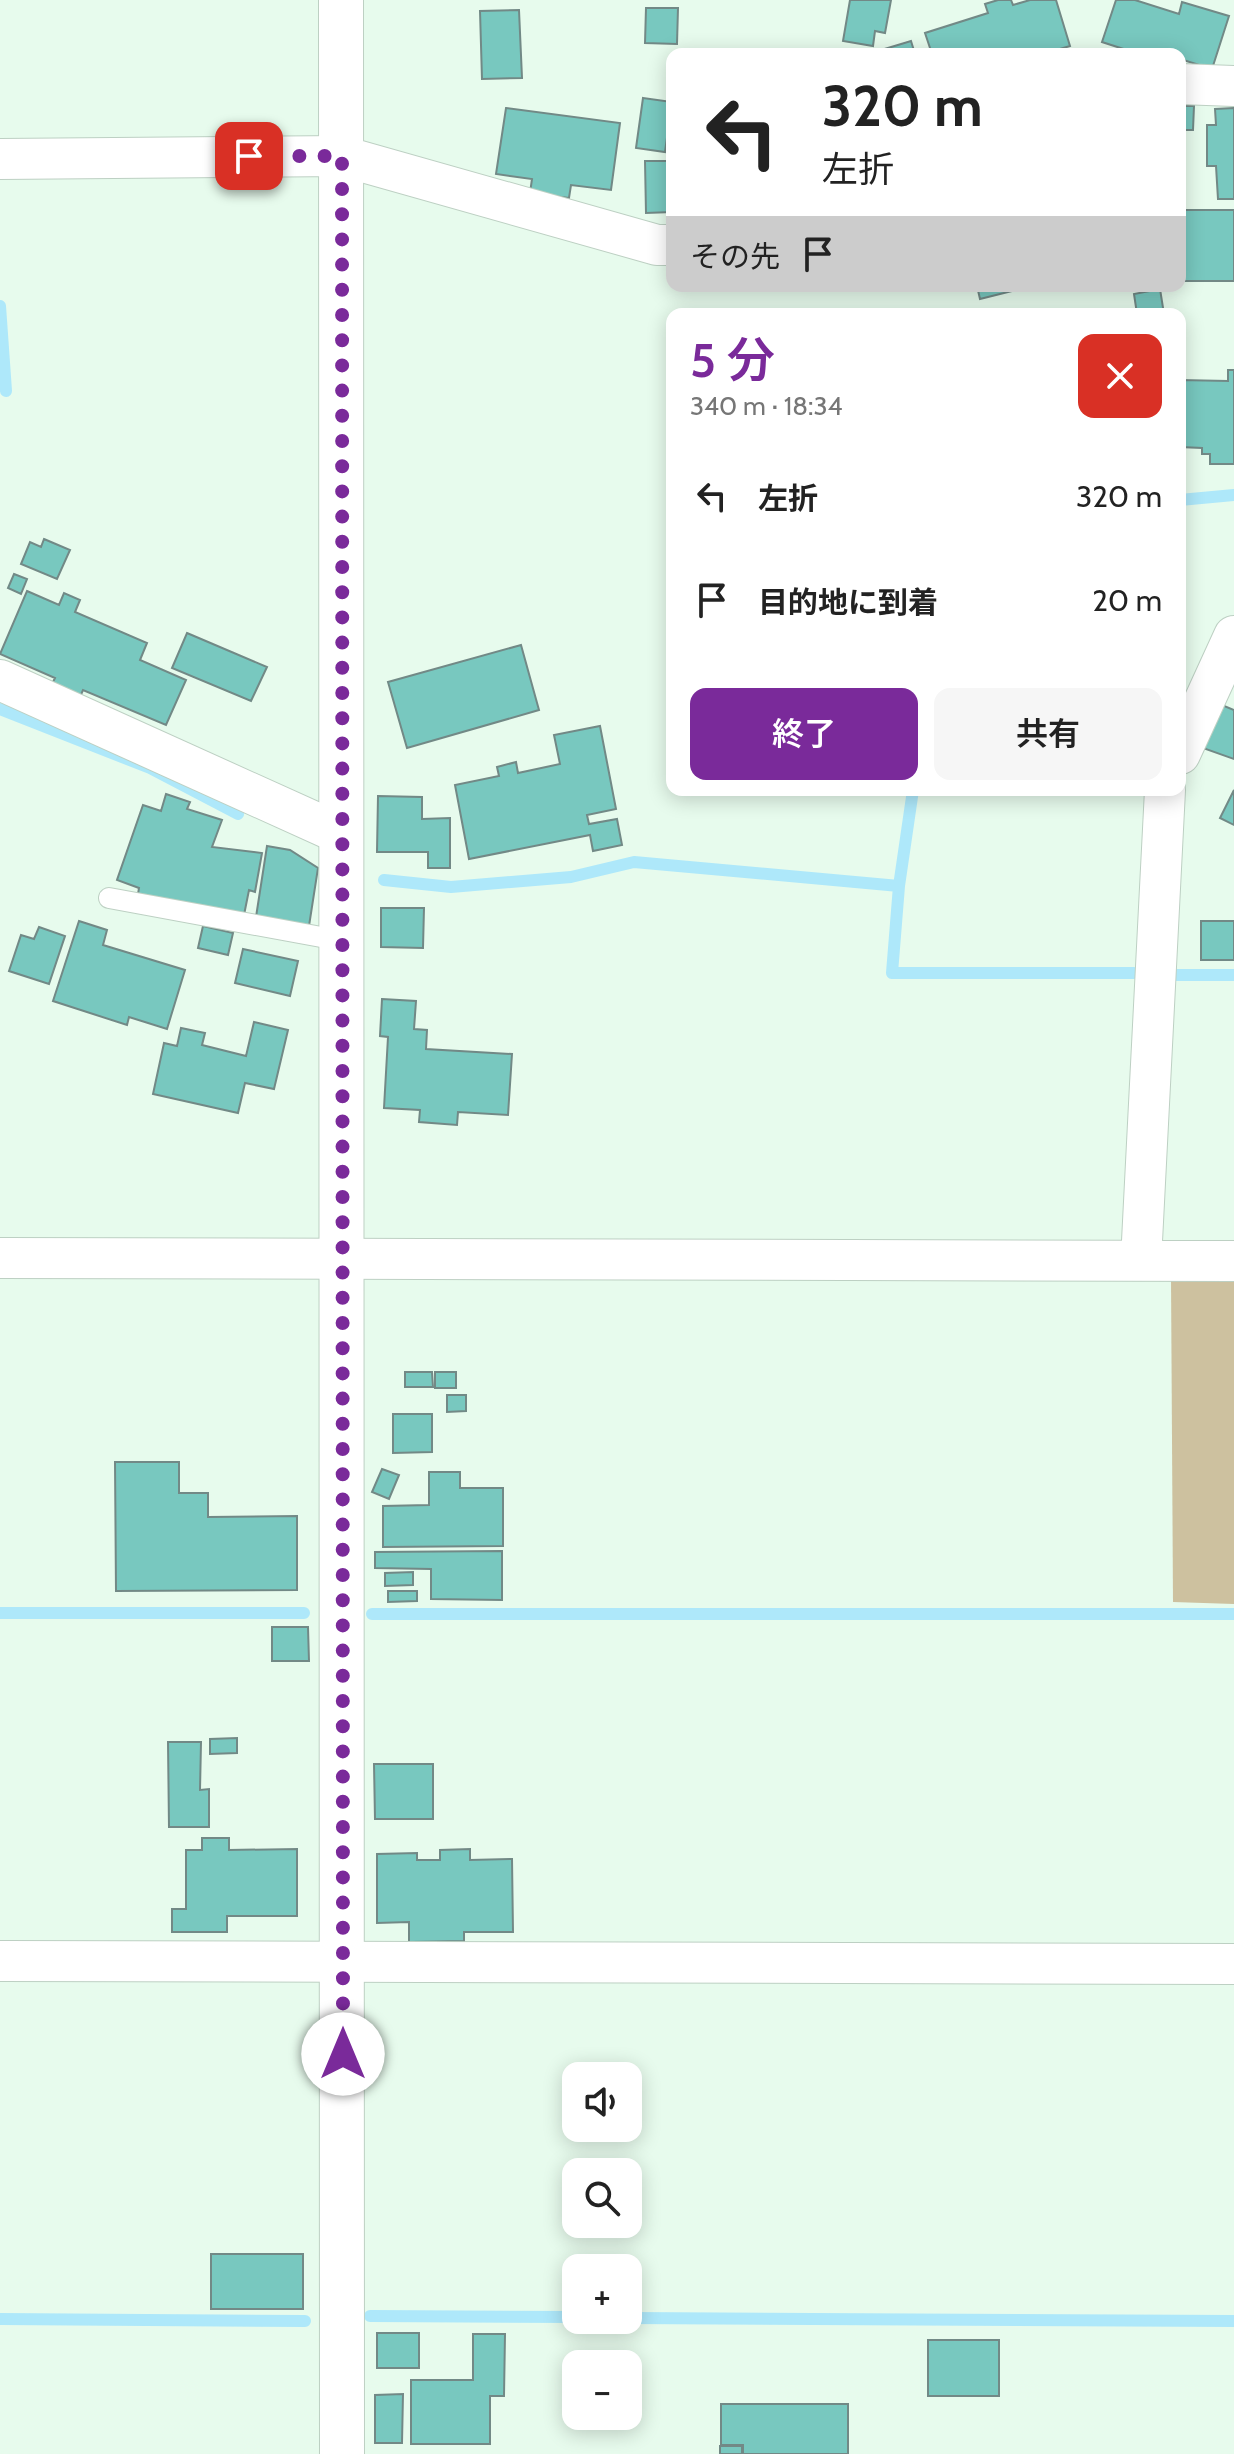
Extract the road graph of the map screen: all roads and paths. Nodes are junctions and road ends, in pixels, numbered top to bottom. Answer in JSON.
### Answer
{"nodes":[{"id":1,"x":341,"y":0,"type":"edge"},
{"id":2,"x":1186,"y":84,"type":"edge"},
{"id":3,"x":1234,"y":86,"type":"edge"},
{"id":4,"x":342,"y":156,"type":"junction"},
{"id":5,"x":0,"y":159,"type":"edge"},
{"id":6,"x":666,"y":245,"type":"edge"},
{"id":7,"x":1234,"y":636,"type":"edge"},
{"id":8,"x":0,"y":680,"type":"edge"},
{"id":9,"x":1186,"y":741,"type":"edge"},
{"id":10,"x":1165,"y":796,"type":"edge"},
{"id":11,"x":343,"y":835,"type":"junction"},
{"id":12,"x":109,"y":898,"type":"dead end"},
{"id":13,"x":343,"y":941,"type":"junction"},
{"id":14,"x":343,"y":1256,"type":"junction"},
{"id":15,"x":0,"y":1258,"type":"edge"},
{"id":16,"x":1141,"y":1261,"type":"junction"},
{"id":17,"x":1234,"y":1261,"type":"edge"},
{"id":18,"x":0,"y":1961,"type":"edge"},
{"id":19,"x":343,"y":1961,"type":"junction"},
{"id":20,"x":1234,"y":1964,"type":"edge"},
{"id":21,"x":342,"y":2454,"type":"edge"}],
"edges":[{"from":1,"to":4,"type":"street"},
{"from":2,"to":3,"type":"street"},
{"from":4,"to":5,"type":"street"},
{"from":4,"to":6,"type":"street"},
{"from":4,"to":11,"type":"street"},
{"from":7,"to":9,"type":"street"},
{"from":8,"to":11,"type":"street"},
{"from":10,"to":16,"type":"street"},
{"from":11,"to":13,"type":"street"},
{"from":12,"to":13,"type":"lane"},
{"from":13,"to":14,"type":"street"},
{"from":14,"to":15,"type":"street"},
{"from":14,"to":16,"type":"street"},
{"from":14,"to":19,"type":"street"},
{"from":16,"to":17,"type":"street"},
{"from":18,"to":19,"type":"street"},
{"from":19,"to":20,"type":"street"},
{"from":19,"to":21,"type":"street"}]}
